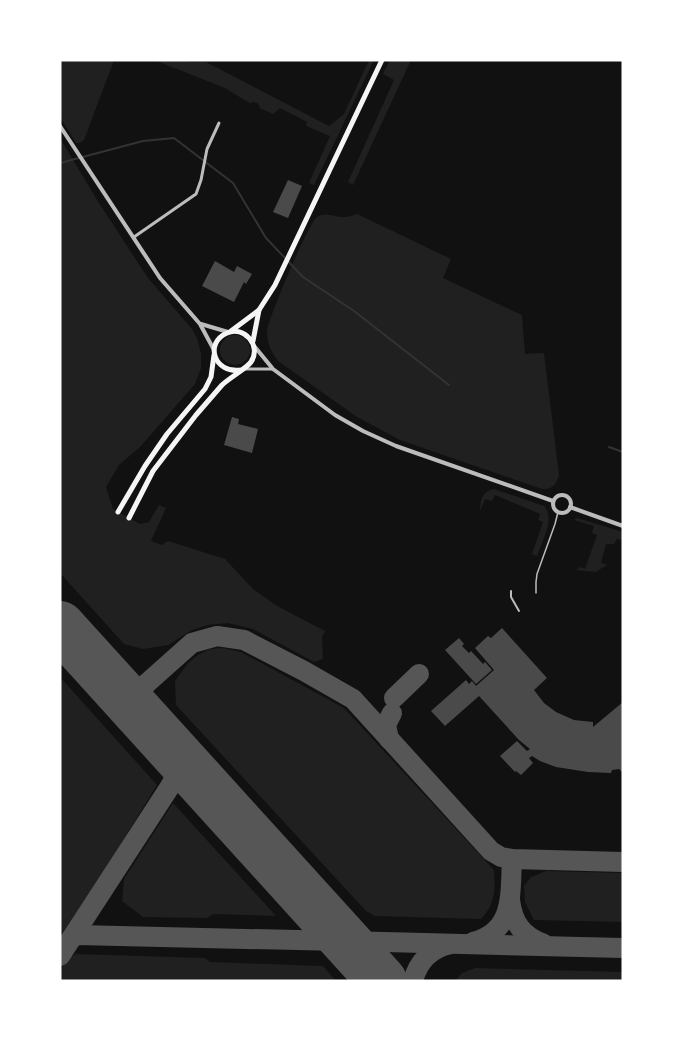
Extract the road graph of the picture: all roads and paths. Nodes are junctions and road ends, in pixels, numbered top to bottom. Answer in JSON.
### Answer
{"nodes":[{"id":1,"x":382,"y":60,"type":"edge"},
{"id":2,"x":219,"y":123,"type":"dead end"},
{"id":3,"x":60,"y":126,"type":"edge"},
{"id":4,"x":132,"y":238,"type":"junction"},
{"id":5,"x":259,"y":310,"type":"junction"},
{"id":6,"x":200,"y":324,"type":"junction"},
{"id":7,"x":230,"y":332,"type":"junction"},
{"id":8,"x":254,"y":344,"type":"junction"},
{"id":9,"x":215,"y":353,"type":"junction"},
{"id":10,"x":273,"y":369,"type":"junction"},
{"id":11,"x":242,"y":370,"type":"junction"},
{"id":12,"x":167,"y":434,"type":"junction"},
{"id":13,"x":175,"y":441,"type":"junction"},
{"id":14,"x":553,"y":501,"type":"junction"},
{"id":15,"x":570,"y":507,"type":"junction"},
{"id":16,"x":118,"y":512,"type":"dead end"},
{"id":17,"x":558,"y":512,"type":"junction"},
{"id":18,"x":129,"y":518,"type":"dead end"},
{"id":19,"x":623,"y":526,"type":"edge"},
{"id":20,"x":511,"y":591,"type":"dead end"},
{"id":21,"x":536,"y":593,"type":"dead end"},
{"id":22,"x":519,"y":611,"type":"dead end"}],
"edges":[{"from":1,"to":5,"type":"highway"},
{"from":2,"to":4,"type":"street"},
{"from":3,"to":4,"type":"street"},
{"from":4,"to":6,"type":"street"},
{"from":5,"to":7,"type":"highway"},
{"from":5,"to":8,"type":"highway"},
{"from":6,"to":7,"type":"street"},
{"from":6,"to":9,"type":"street"},
{"from":7,"to":8,"type":"highway"},
{"from":7,"to":9,"type":"highway"},
{"from":8,"to":10,"type":"street"},
{"from":8,"to":11,"type":"highway"},
{"from":9,"to":11,"type":"highway"},
{"from":9,"to":12,"type":"highway"},
{"from":10,"to":11,"type":"street"},
{"from":10,"to":14,"type":"street"},
{"from":11,"to":13,"type":"highway"},
{"from":12,"to":13,"type":"highway"},
{"from":12,"to":16,"type":"highway"},
{"from":13,"to":18,"type":"highway"},
{"from":14,"to":15,"type":"street"},
{"from":14,"to":17,"type":"street"},
{"from":15,"to":17,"type":"street"},
{"from":15,"to":19,"type":"street"},
{"from":17,"to":21,"type":"lane"},
{"from":20,"to":22,"type":"street"}]}
